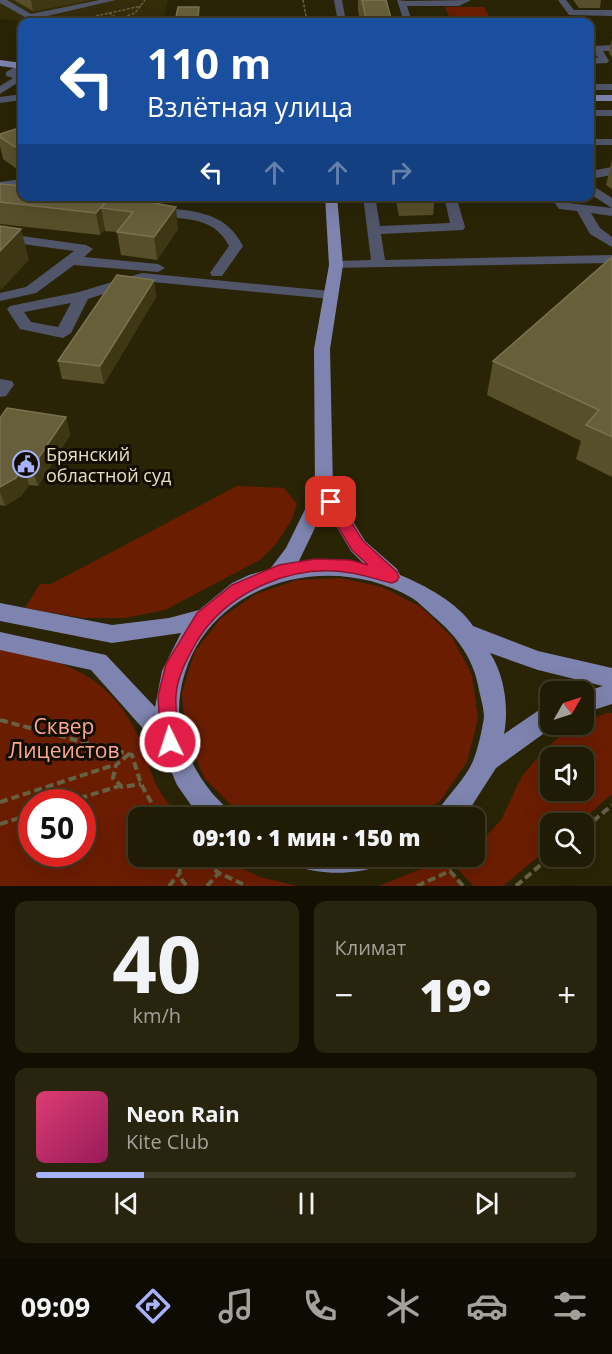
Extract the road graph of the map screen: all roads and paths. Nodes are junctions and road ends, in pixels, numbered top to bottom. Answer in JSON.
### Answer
{"nodes":[{"id":1,"x":112,"y":0,"type":"edge"},
{"id":2,"x":145,"y":0,"type":"edge"},
{"id":3,"x":303,"y":0,"type":"edge"},
{"id":4,"x":338,"y":0,"type":"edge"},
{"id":5,"x":467,"y":0,"type":"edge"},
{"id":6,"x":562,"y":0,"type":"edge"},
{"id":7,"x":402,"y":2,"type":"edge"},
{"id":8,"x":425,"y":2,"type":"edge"},
{"id":9,"x":2,"y":3,"type":"edge"},
{"id":10,"x":141,"y":6,"type":"junction"},
{"id":11,"x":612,"y":13,"type":"edge"},
{"id":12,"x":85,"y":18,"type":"edge"},
{"id":13,"x":122,"y":18,"type":"edge"},
{"id":14,"x":306,"y":18,"type":"edge"},
{"id":15,"x":341,"y":18,"type":"edge"},
{"id":16,"x":407,"y":18,"type":"edge"},
{"id":17,"x":612,"y":48,"type":"edge"},
{"id":18,"x":594,"y":61,"type":"edge"},
{"id":19,"x":0,"y":63,"type":"edge"},
{"id":20,"x":18,"y":65,"type":"edge"},
{"id":21,"x":18,"y":68,"type":"edge"},
{"id":22,"x":3,"y":74,"type":"edge"},
{"id":23,"x":18,"y":76,"type":"edge"},
{"id":24,"x":18,"y":79,"type":"edge"},
{"id":25,"x":594,"y":87,"type":"edge"},
{"id":26,"x":612,"y":87,"type":"edge"},
{"id":27,"x":0,"y":91,"type":"edge"},
{"id":28,"x":18,"y":98,"type":"edge"},
{"id":29,"x":594,"y":98,"type":"edge"},
{"id":30,"x":612,"y":98,"type":"edge"},
{"id":31,"x":0,"y":100,"type":"edge"},
{"id":32,"x":612,"y":113,"type":"edge"},
{"id":33,"x":594,"y":114,"type":"edge"},
{"id":34,"x":594,"y":142,"type":"edge"},
{"id":35,"x":612,"y":142,"type":"edge"},
{"id":36,"x":612,"y":171,"type":"edge"},
{"id":37,"x":594,"y":174,"type":"edge"},
{"id":38,"x":18,"y":184,"type":"edge"},
{"id":39,"x":0,"y":186,"type":"edge"},
{"id":40,"x":0,"y":191,"type":"edge"},
{"id":41,"x":594,"y":191,"type":"edge"},
{"id":42,"x":18,"y":193,"type":"edge"},
{"id":43,"x":331,"y":201,"type":"edge"},
{"id":44,"x":370,"y":201,"type":"edge"},
{"id":45,"x":451,"y":201,"type":"edge"},
{"id":46,"x":559,"y":201,"type":"edge"},
{"id":47,"x":612,"y":204,"type":"edge"},
{"id":48,"x":582,"y":209,"type":"junction"},
{"id":49,"x":143,"y":210,"type":"edge"},
{"id":50,"x":612,"y":212,"type":"edge"},
{"id":51,"x":374,"y":230,"type":"junction"},
{"id":52,"x":0,"y":237,"type":"edge"},
{"id":53,"x":612,"y":243,"type":"edge"},
{"id":54,"x":612,"y":259,"type":"edge"},
{"id":55,"x":70,"y":260,"type":"junction"},
{"id":56,"x":379,"y":264,"type":"junction"},
{"id":57,"x":336,"y":265,"type":"junction"},
{"id":58,"x":217,"y":273,"type":"junction"},
{"id":59,"x":248,"y":287,"type":"junction"},
{"id":60,"x":330,"y":295,"type":"junction"},
{"id":61,"x":82,"y":296,"type":"dead end"},
{"id":62,"x":0,"y":297,"type":"edge"},
{"id":63,"x":0,"y":384,"type":"edge"},
{"id":64,"x":0,"y":392,"type":"edge"},
{"id":65,"x":324,"y":489,"type":"junction"},
{"id":66,"x":279,"y":572,"type":"junction"},
{"id":67,"x":392,"y":577,"type":"junction"},
{"id":68,"x":0,"y":612,"type":"edge"},
{"id":69,"x":203,"y":618,"type":"junction"},
{"id":70,"x":468,"y":634,"type":"junction"},
{"id":71,"x":0,"y":641,"type":"edge"},
{"id":72,"x":612,"y":678,"type":"edge"},
{"id":73,"x":612,"y":694,"type":"edge"},
{"id":74,"x":594,"y":699,"type":"edge"},
{"id":75,"x":0,"y":720,"type":"edge"},
{"id":76,"x":540,"y":723,"type":"edge"},
{"id":77,"x":170,"y":742,"type":"junction"},
{"id":78,"x":129,"y":754,"type":"junction"},
{"id":79,"x":489,"y":759,"type":"junction"},
{"id":80,"x":114,"y":765,"type":"junction"},
{"id":81,"x":141,"y":784,"type":"junction"},
{"id":82,"x":119,"y":786,"type":"junction"},
{"id":83,"x":96,"y":793,"type":"edge"},
{"id":84,"x":0,"y":802,"type":"edge"},
{"id":85,"x":612,"y":805,"type":"edge"},
{"id":86,"x":154,"y":807,"type":"edge"},
{"id":87,"x":206,"y":807,"type":"edge"},
{"id":88,"x":458,"y":807,"type":"edge"},
{"id":89,"x":18,"y":818,"type":"edge"},
{"id":90,"x":594,"y":820,"type":"edge"},
{"id":91,"x":0,"y":824,"type":"edge"},
{"id":92,"x":540,"y":865,"type":"edge"},
{"id":93,"x":180,"y":867,"type":"edge"},
{"id":94,"x":211,"y":867,"type":"edge"},
{"id":95,"x":219,"y":873,"type":"junction"},
{"id":96,"x":179,"y":874,"type":"junction"},
{"id":97,"x":169,"y":886,"type":"edge"},
{"id":98,"x":187,"y":886,"type":"edge"},
{"id":99,"x":207,"y":886,"type":"edge"},
{"id":100,"x":247,"y":886,"type":"edge"},
{"id":101,"x":417,"y":886,"type":"edge"},
{"id":102,"x":463,"y":886,"type":"edge"},
{"id":103,"x":516,"y":886,"type":"edge"}],
"edges":[{"from":1,"to":9,"type":"lane"},
{"from":2,"to":10,"type":"path"},
{"from":3,"to":14,"type":"path"},
{"from":4,"to":15,"type":"lane"},
{"from":5,"to":8,"type":"lane"},
{"from":6,"to":11,"type":"lane"},
{"from":7,"to":8,"type":"lane"},
{"from":7,"to":16,"type":"lane"},
{"from":10,"to":12,"type":"path"},
{"from":10,"to":13,"type":"path"},
{"from":17,"to":18,"type":"lane"},
{"from":19,"to":20,"type":"main road"},
{"from":21,"to":22,"type":"lane"},
{"from":22,"to":23,"type":"lane"},
{"from":24,"to":27,"type":"lane"},
{"from":25,"to":26,"type":"lane"},
{"from":28,"to":31,"type":"lane"},
{"from":29,"to":30,"type":"main road"},
{"from":32,"to":33,"type":"lane"},
{"from":34,"to":35,"type":"lane"},
{"from":36,"to":37,"type":"lane"},
{"from":38,"to":39,"type":"lane"},
{"from":40,"to":42,"type":"lane"},
{"from":41,"to":47,"type":"lane"},
{"from":43,"to":57,"type":"main road"},
{"from":44,"to":51,"type":"lane"},
{"from":45,"to":51,"type":"lane"},
{"from":46,"to":48,"type":"lane"},
{"from":48,"to":50,"type":"lane"},
{"from":48,"to":53,"type":"lane"},
{"from":49,"to":58,"type":"lane"},
{"from":51,"to":56,"type":"lane"},
{"from":52,"to":55,"type":"lane"},
{"from":54,"to":56,"type":"lane"},
{"from":55,"to":58,"type":"lane"},
{"from":55,"to":62,"type":"lane"},
{"from":56,"to":57,"type":"lane"},
{"from":57,"to":60,"type":"main road"},
{"from":58,"to":59,"type":"lane"},
{"from":59,"to":60,"type":"lane"},
{"from":59,"to":61,"type":"lane"},
{"from":60,"to":65,"type":"main road"},
{"from":63,"to":64,"type":"lane"},
{"from":65,"to":66,"type":"main road"},
{"from":65,"to":67,"type":"main road"},
{"from":66,"to":67,"type":"main road"},
{"from":66,"to":69,"type":"main road"},
{"from":67,"to":70,"type":"main road"},
{"from":68,"to":69,"type":"main road"},
{"from":69,"to":77,"type":"main road"},
{"from":70,"to":72,"type":"main road"},
{"from":70,"to":79,"type":"main road"},
{"from":71,"to":77,"type":"main road"},
{"from":73,"to":74,"type":"main road"},
{"from":75,"to":78,"type":"path"},
{"from":76,"to":79,"type":"main road"},
{"from":77,"to":87,"type":"main road"},
{"from":78,"to":80,"type":"path"},
{"from":78,"to":81,"type":"path"},
{"from":79,"to":88,"type":"main road"},
{"from":80,"to":82,"type":"path"},
{"from":80,"to":84,"type":"path"},
{"from":81,"to":82,"type":"path"},
{"from":81,"to":86,"type":"path"},
{"from":82,"to":83,"type":"path"},
{"from":85,"to":90,"type":"path"},
{"from":89,"to":91,"type":"path"},
{"from":92,"to":103,"type":"path"},
{"from":93,"to":96,"type":"path"},
{"from":94,"to":95,"type":"path"},
{"from":95,"to":99,"type":"path"},
{"from":95,"to":100,"type":"path"},
{"from":96,"to":97,"type":"path"},
{"from":96,"to":98,"type":"path"},
{"from":101,"to":102,"type":"path"}]}
